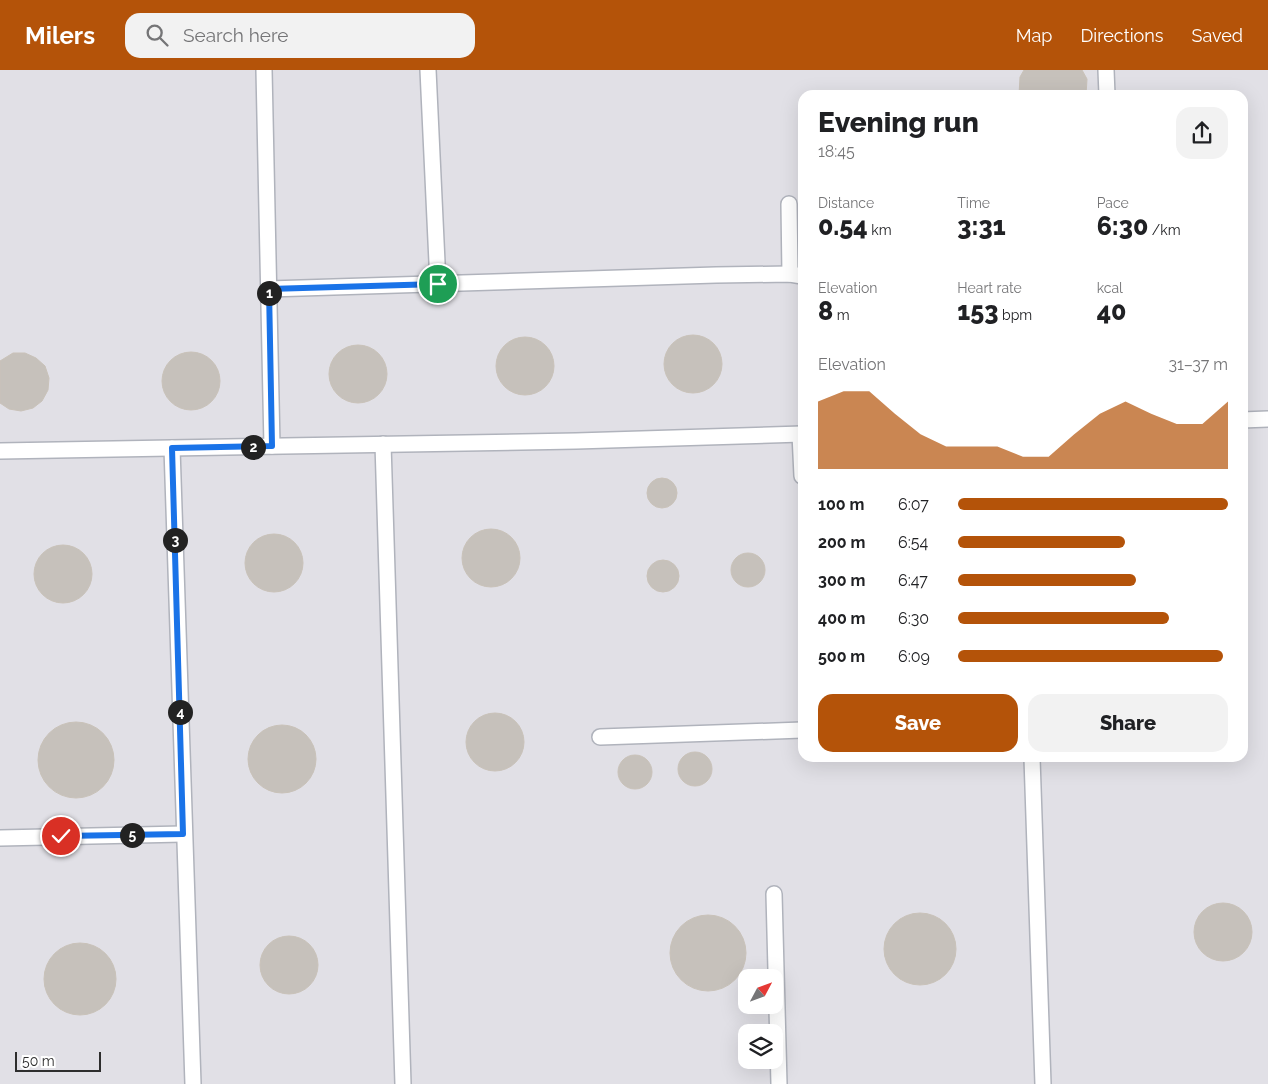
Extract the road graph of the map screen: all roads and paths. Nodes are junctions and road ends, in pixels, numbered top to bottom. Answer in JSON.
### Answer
{"nodes":[{"id":1,"x":264,"y":70,"type":"edge"},
{"id":2,"x":428,"y":70,"type":"edge"},
{"id":3,"x":1106,"y":70,"type":"edge"},
{"id":4,"x":1107,"y":90,"type":"edge"},
{"id":5,"x":789,"y":204,"type":"dead end"},
{"id":6,"x":796,"y":275,"type":"edge"},
{"id":7,"x":438,"y":284,"type":"junction"},
{"id":8,"x":269,"y":289,"type":"junction"},
{"id":9,"x":1248,"y":420,"type":"edge"},
{"id":10,"x":1268,"y":420,"type":"edge"},
{"id":11,"x":798,"y":434,"type":"edge"},
{"id":12,"x":383,"y":444,"type":"junction"},
{"id":13,"x":272,"y":446,"type":"junction"},
{"id":14,"x":172,"y":448,"type":"junction"},
{"id":15,"x":0,"y":450,"type":"edge"},
{"id":16,"x":798,"y":730,"type":"edge"},
{"id":17,"x":600,"y":737,"type":"dead end"},
{"id":18,"x":1032,"y":762,"type":"edge"},
{"id":19,"x":183,"y":834,"type":"junction"},
{"id":20,"x":0,"y":838,"type":"edge"},
{"id":21,"x":774,"y":894,"type":"dead end"},
{"id":22,"x":192,"y":1084,"type":"edge"},
{"id":23,"x":403,"y":1084,"type":"edge"},
{"id":24,"x":780,"y":1084,"type":"edge"},
{"id":25,"x":1043,"y":1084,"type":"edge"}],
"edges":[{"from":1,"to":8,"type":"lane"},
{"from":2,"to":7,"type":"lane"},
{"from":3,"to":4,"type":"lane"},
{"from":5,"to":6,"type":"lane"},
{"from":6,"to":7,"type":"lane"},
{"from":7,"to":8,"type":"lane"},
{"from":8,"to":13,"type":"lane"},
{"from":9,"to":10,"type":"lane"},
{"from":11,"to":12,"type":"lane"},
{"from":12,"to":13,"type":"lane"},
{"from":12,"to":23,"type":"lane"},
{"from":13,"to":14,"type":"lane"},
{"from":14,"to":15,"type":"lane"},
{"from":14,"to":19,"type":"lane"},
{"from":16,"to":17,"type":"lane"},
{"from":18,"to":25,"type":"lane"},
{"from":19,"to":20,"type":"lane"},
{"from":19,"to":22,"type":"lane"},
{"from":21,"to":24,"type":"lane"}]}
